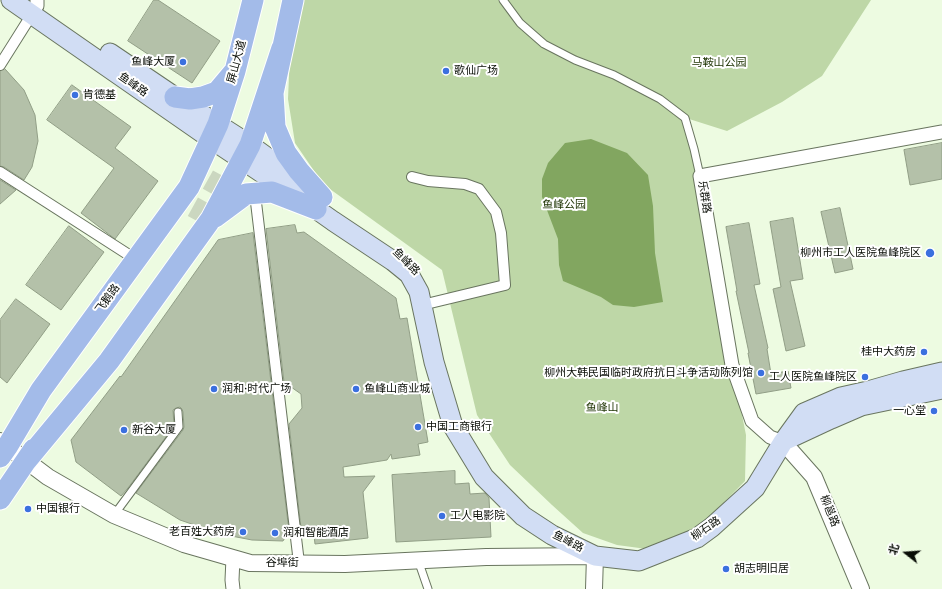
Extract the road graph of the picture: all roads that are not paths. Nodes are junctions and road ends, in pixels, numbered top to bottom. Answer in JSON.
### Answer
{"nodes":[{"id":1,"x":11,"y":0,"type":"edge"},
{"id":2,"x":253,"y":0,"type":"edge"},
{"id":3,"x":282,"y":0,"type":"edge"},
{"id":4,"x":293,"y":0,"type":"edge"},
{"id":5,"x":503,"y":0,"type":"edge"},
{"id":6,"x":34,"y":5,"type":"edge"},
{"id":7,"x":282,"y":48,"type":"junction"},
{"id":8,"x":0,"y":65,"type":"edge"},
{"id":9,"x":267,"y":65,"type":"dead end"},
{"id":10,"x":235,"y":71,"type":"junction"},
{"id":11,"x":175,"y":97,"type":"junction"},
{"id":12,"x":215,"y":132,"type":"junction"},
{"id":13,"x":942,"y":132,"type":"edge"},
{"id":14,"x":246,"y":153,"type":"junction"},
{"id":15,"x":0,"y":172,"type":"edge"},
{"id":16,"x":700,"y":176,"type":"junction"},
{"id":17,"x":412,"y":177,"type":"dead end"},
{"id":18,"x":255,"y":194,"type":"junction"},
{"id":19,"x":319,"y":203,"type":"junction"},
{"id":20,"x":204,"y":220,"type":"junction"},
{"id":21,"x":129,"y":255,"type":"dead end"},
{"id":22,"x":426,"y":304,"type":"junction"},
{"id":23,"x":942,"y":372,"type":"edge"},
{"id":24,"x":942,"y":389,"type":"edge"},
{"id":25,"x":178,"y":412,"type":"dead end"},
{"id":26,"x":783,"y":442,"type":"junction"},
{"id":27,"x":2,"y":448,"type":"edge"},
{"id":28,"x":26,"y":460,"type":"junction"},
{"id":29,"x":0,"y":499,"type":"edge"},
{"id":30,"x":114,"y":515,"type":"junction"},
{"id":31,"x":595,"y":556,"type":"junction"},
{"id":32,"x":233,"y":558,"type":"junction"},
{"id":33,"x":418,"y":560,"type":"junction"},
{"id":34,"x":299,"y":563,"type":"junction"},
{"id":35,"x":233,"y":589,"type":"edge"},
{"id":36,"x":428,"y":589,"type":"edge"},
{"id":37,"x":594,"y":589,"type":"edge"},
{"id":38,"x":861,"y":589,"type":"edge"}],
"edges":[{"from":1,"to":6,"type":"main road","name":"鱼峰路"},
{"from":2,"to":10,"type":"main road","name":"屏山大道"},
{"from":3,"to":9,"type":"main road"},
{"from":4,"to":7,"type":"main road"},
{"from":5,"to":16,"type":"lane"},
{"from":6,"to":8,"type":"street"},
{"from":6,"to":11,"type":"main road","name":"鱼峰路"},
{"from":6,"to":12,"type":"main road","name":"鱼峰路"},
{"from":7,"to":14,"type":"main road"},
{"from":7,"to":19,"type":"main road"},
{"from":10,"to":11,"type":"main road"},
{"from":10,"to":12,"type":"main road","name":"屏山大道"},
{"from":11,"to":12,"type":"main road","name":"鱼峰路"},
{"from":12,"to":14,"type":"main road","name":"鱼峰路"},
{"from":12,"to":27,"type":"main road","name":"飞鹅路"},
{"from":13,"to":16,"type":"street","name":"乐群路"},
{"from":14,"to":19,"type":"main road","name":"鱼峰路"},
{"from":14,"to":20,"type":"main road"},
{"from":15,"to":21,"type":"street"},
{"from":16,"to":26,"type":"street","name":"乐群路"},
{"from":17,"to":22,"type":"street"},
{"from":18,"to":19,"type":"main road"},
{"from":18,"to":20,"type":"main road"},
{"from":18,"to":34,"type":"street"},
{"from":19,"to":22,"type":"main road","name":"鱼峰路"},
{"from":20,"to":28,"type":"main road"},
{"from":22,"to":31,"type":"main road","name":"鱼峰路"},
{"from":23,"to":26,"type":"main road","name":"柳石路"},
{"from":24,"to":26,"type":"main road"},
{"from":25,"to":30,"type":"lane"},
{"from":26,"to":31,"type":"main road","name":"柳石路"},
{"from":26,"to":38,"type":"street","name":"柳邕路"},
{"from":27,"to":28,"type":"street","name":"谷埠街"},
{"from":28,"to":29,"type":"main road"},
{"from":28,"to":30,"type":"street","name":"谷埠街"},
{"from":30,"to":32,"type":"street","name":"谷埠街"},
{"from":31,"to":33,"type":"street","name":"谷埠街"},
{"from":31,"to":37,"type":"street"},
{"from":32,"to":34,"type":"street","name":"谷埠街"},
{"from":32,"to":35,"type":"street"},
{"from":33,"to":34,"type":"street","name":"谷埠街"},
{"from":33,"to":36,"type":"lane"}]}
